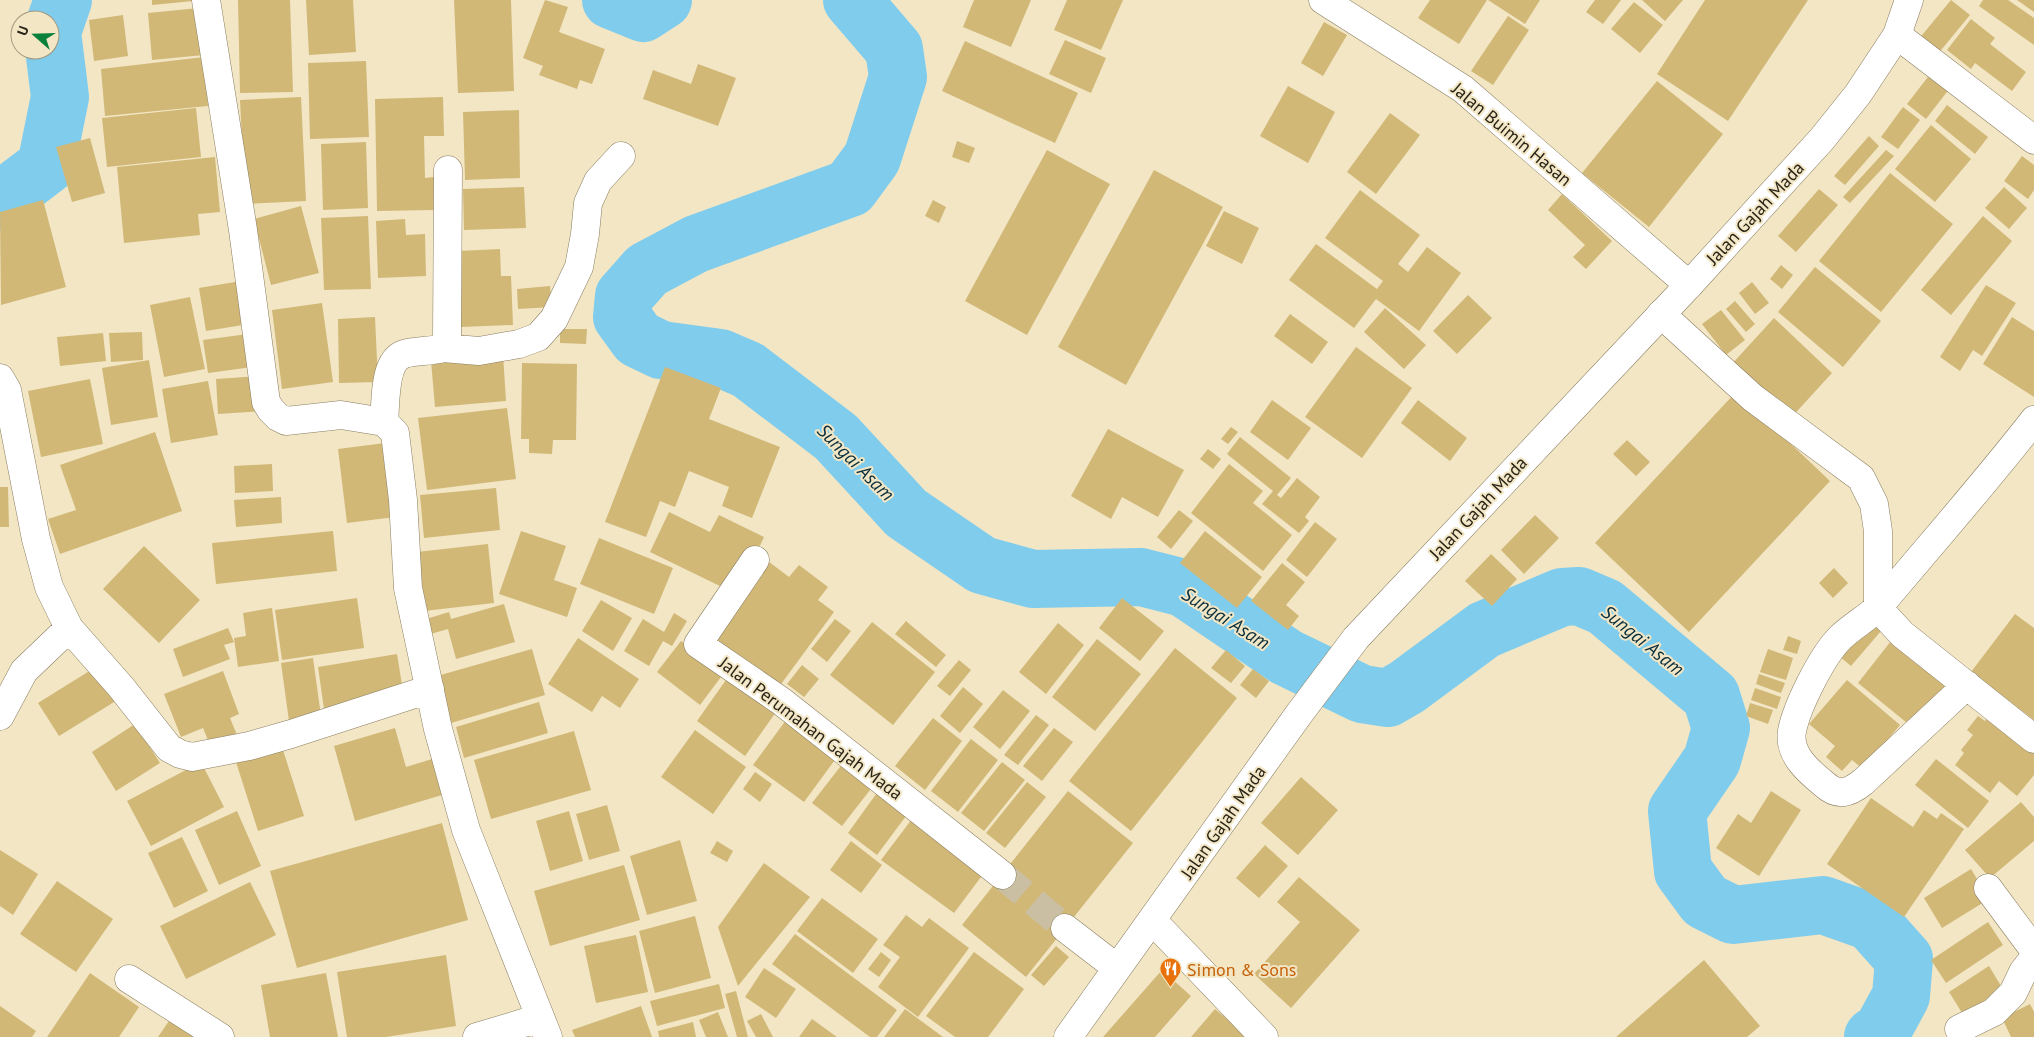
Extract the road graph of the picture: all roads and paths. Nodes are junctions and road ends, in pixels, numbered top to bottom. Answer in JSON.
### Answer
{"nodes":[{"id":1,"x":206,"y":0,"type":"edge"},
{"id":2,"x":1323,"y":0,"type":"edge"},
{"id":3,"x":1909,"y":0,"type":"edge"},
{"id":4,"x":1897,"y":35,"type":"junction"},
{"id":5,"x":2034,"y":140,"type":"edge"},
{"id":6,"x":621,"y":156,"type":"dead end"},
{"id":7,"x":448,"y":170,"type":"dead end"},
{"id":8,"x":1689,"y":285,"type":"junction"},
{"id":9,"x":1661,"y":314,"type":"junction"},
{"id":10,"x":443,"y":348,"type":"junction"},
{"id":11,"x":0,"y":378,"type":"edge"},
{"id":12,"x":2034,"y":420,"type":"edge"},
{"id":13,"x":384,"y":422,"type":"junction"},
{"id":14,"x":755,"y":560,"type":"dead end"},
{"id":15,"x":1878,"y":608,"type":"junction"},
{"id":16,"x":69,"y":628,"type":"junction"},
{"id":17,"x":1967,"y":686,"type":"junction"},
{"id":18,"x":430,"y":689,"type":"junction"},
{"id":19,"x":0,"y":716,"type":"edge"},
{"id":20,"x":2034,"y":739,"type":"edge"},
{"id":21,"x":1002,"y":875,"type":"tunnel mouth"},
{"id":22,"x":1988,"y":888,"type":"dead end"},
{"id":23,"x":1152,"y":920,"type":"junction"},
{"id":24,"x":1065,"y":928,"type":"tunnel mouth"},
{"id":25,"x":2034,"y":950,"type":"edge"},
{"id":26,"x":2034,"y":958,"type":"edge"},
{"id":27,"x":1118,"y":968,"type":"junction"},
{"id":28,"x":129,"y":979,"type":"dead end"},
{"id":29,"x":544,"y":1028,"type":"edge"},
{"id":30,"x":1959,"y":1029,"type":"dead end"},
{"id":31,"x":220,"y":1037,"type":"edge"},
{"id":32,"x":477,"y":1037,"type":"edge"},
{"id":33,"x":1068,"y":1037,"type":"edge"},
{"id":34,"x":1264,"y":1037,"type":"edge"}],
"edges":[{"from":1,"to":13,"type":"street"},
{"from":2,"to":8,"type":"street","name":"Jalan Buimin Hasan"},
{"from":3,"to":4,"type":"street","name":"Jalan Gajah Mada"},
{"from":4,"to":5,"type":"street"},
{"from":4,"to":8,"type":"street","name":"Jalan Gajah Mada"},
{"from":6,"to":10,"type":"street"},
{"from":7,"to":10,"type":"street"},
{"from":8,"to":9,"type":"street","name":"Jalan Gajah Mada"},
{"from":9,"to":15,"type":"street"},
{"from":9,"to":23,"type":"street","name":"Jalan Gajah Mada"},
{"from":10,"to":13,"type":"street"},
{"from":11,"to":16,"type":"street"},
{"from":12,"to":15,"type":"street"},
{"from":13,"to":18,"type":"street"},
{"from":14,"to":21,"type":"street","name":"Jalan Perumahan Gajah Mada"},
{"from":15,"to":17,"type":"street"},
{"from":15,"to":17,"type":"street"},
{"from":16,"to":18,"type":"street"},
{"from":16,"to":19,"type":"street"},
{"from":17,"to":20,"type":"street"},
{"from":18,"to":29,"type":"street"},
{"from":22,"to":25,"type":"street"},
{"from":23,"to":27,"type":"street","name":"Jalan Gajah Mada"},
{"from":23,"to":34,"type":"street"},
{"from":24,"to":27,"type":"street"},
{"from":26,"to":30,"type":"street"},
{"from":27,"to":33,"type":"street","name":"Jalan Gajah Mada"},
{"from":28,"to":31,"type":"street"},
{"from":29,"to":32,"type":"street"}]}
